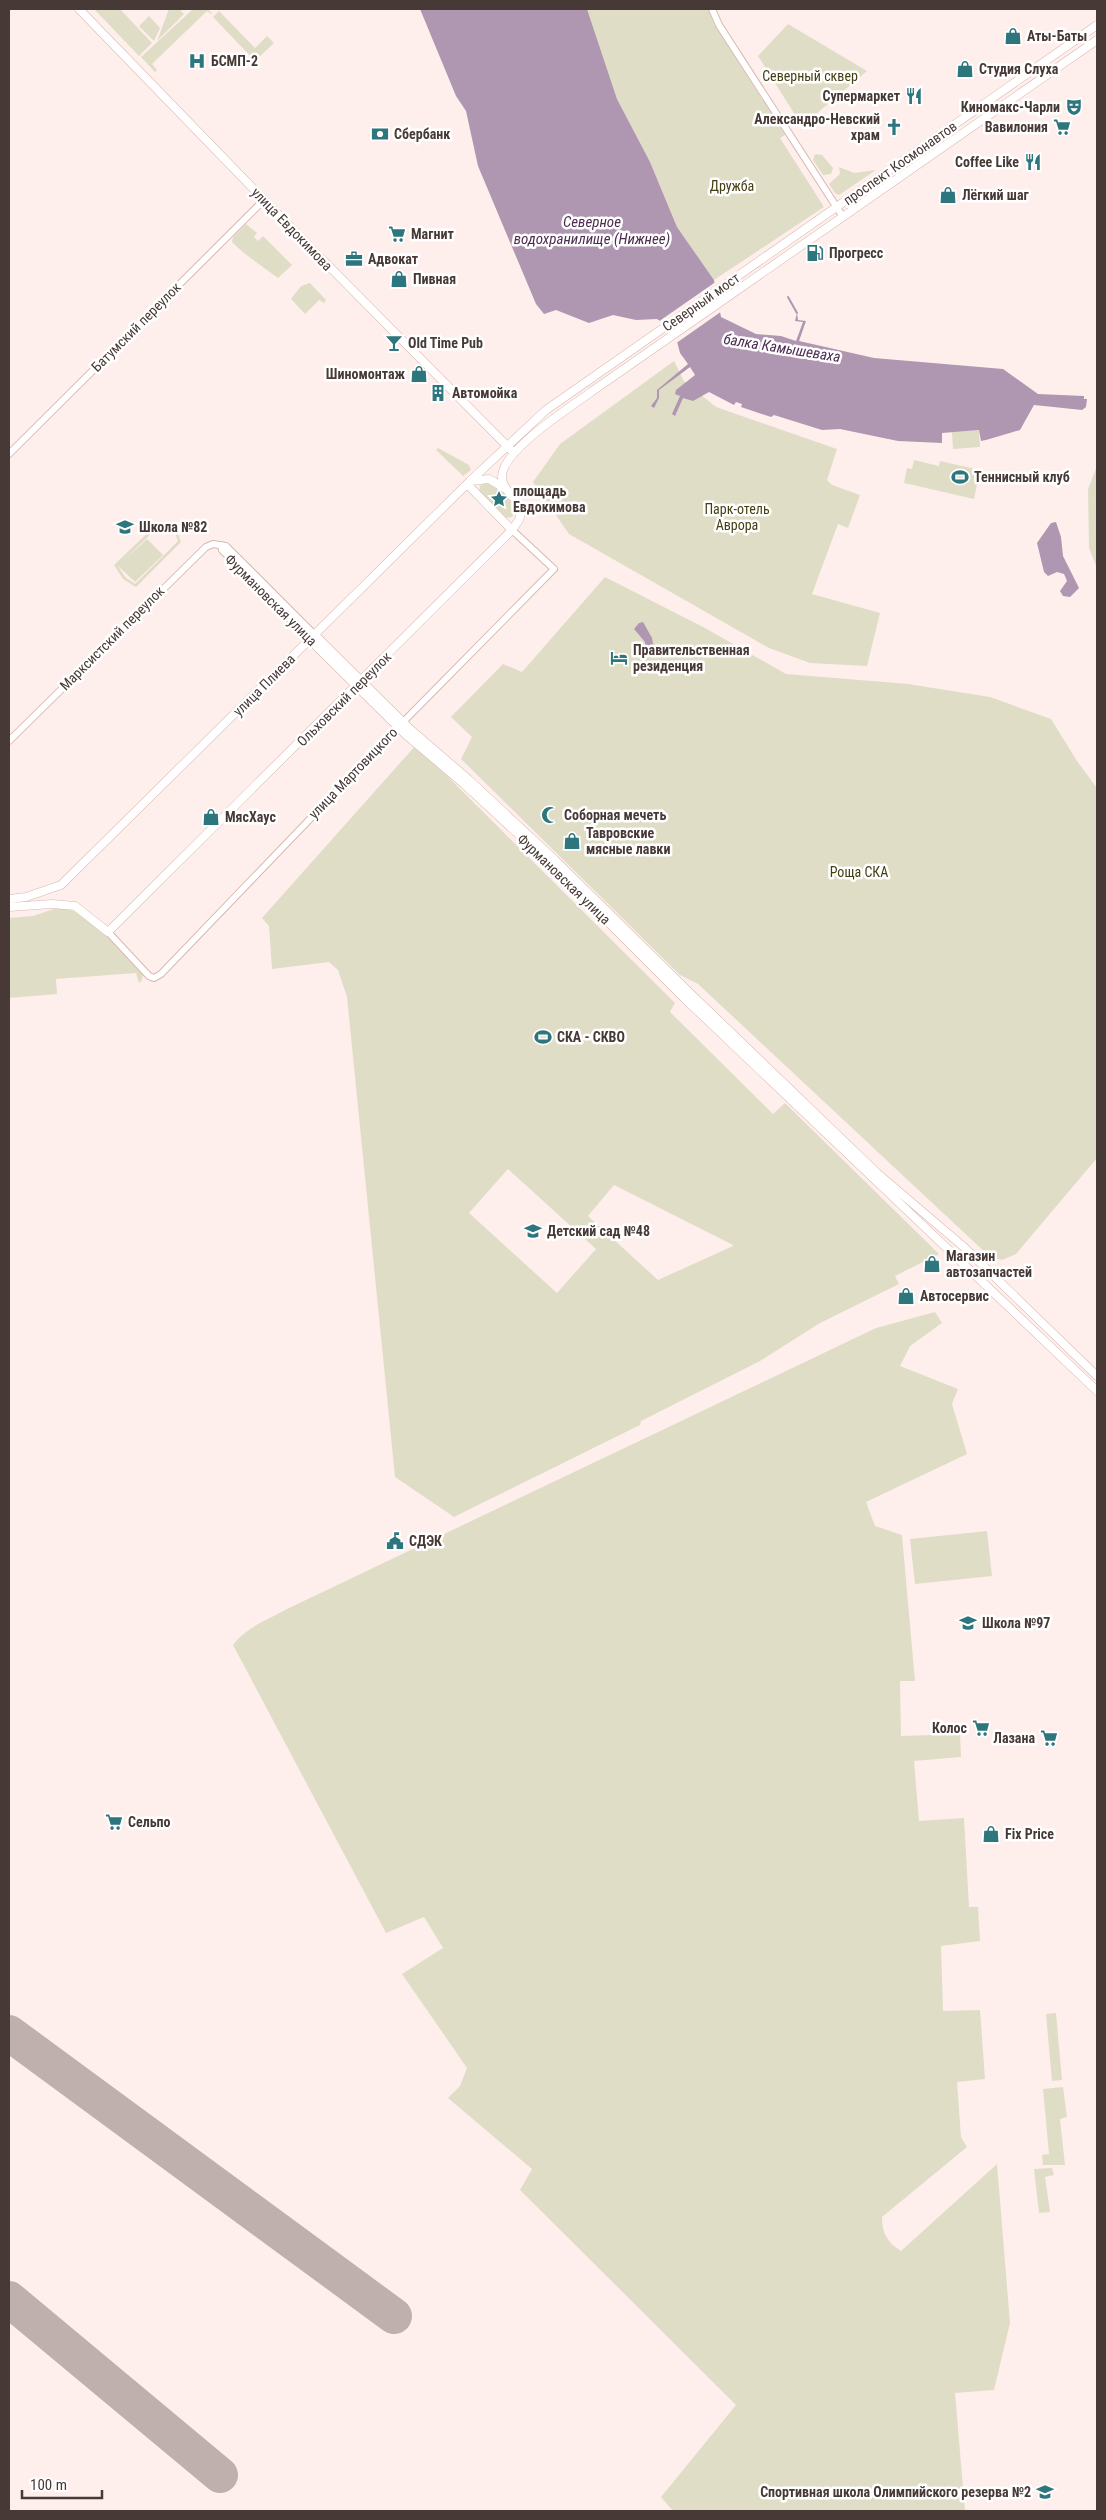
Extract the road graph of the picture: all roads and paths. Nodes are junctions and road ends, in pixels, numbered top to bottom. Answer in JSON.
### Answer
{"nodes":[{"id":1,"x":79,"y":9,"type":"edge"},
{"id":2,"x":712,"y":9,"type":"edge"},
{"id":3,"x":1097,"y":25,"type":"edge"},
{"id":4,"x":1097,"y":40,"type":"edge"},
{"id":5,"x":264,"y":200,"type":"junction"},
{"id":6,"x":836,"y":208,"type":"junction"},
{"id":7,"x":842,"y":218,"type":"junction"},
{"id":8,"x":752,"y":266,"type":"joint"},
{"id":9,"x":759,"y":276,"type":"joint"},
{"id":10,"x":509,"y":446,"type":"junction"},
{"id":11,"x":9,"y":454,"type":"edge"},
{"id":12,"x":510,"y":457,"type":"junction"},
{"id":13,"x":468,"y":483,"type":"junction"},
{"id":14,"x":504,"y":488,"type":"junction"},
{"id":15,"x":512,"y":530,"type":"junction"},
{"id":16,"x":220,"y":545,"type":"joint"},
{"id":17,"x":312,"y":638,"type":"junction"},
{"id":18,"x":359,"y":684,"type":"junction"},
{"id":19,"x":401,"y":724,"type":"junction"},
{"id":20,"x":9,"y":741,"type":"edge"},
{"id":21,"x":9,"y":900,"type":"edge"},
{"id":22,"x":9,"y":907,"type":"edge"},
{"id":23,"x":108,"y":932,"type":"junction"},
{"id":24,"x":875,"y":1176,"type":"junction"},
{"id":25,"x":965,"y":1248,"type":"junction"},
{"id":26,"x":956,"y":1257,"type":"junction"},
{"id":27,"x":1043,"y":1322,"type":"junction"},
{"id":28,"x":1034,"y":1332,"type":"junction"},
{"id":29,"x":1097,"y":1376,"type":"edge"},
{"id":30,"x":1097,"y":1390,"type":"edge"}],
"edges":[{"from":1,"to":5,"type":"main road","name":"улица Евдокимова"},
{"from":2,"to":6,"type":"street"},
{"from":3,"to":6,"type":"main road","name":"проспект Космонавтов"},
{"from":4,"to":7,"type":"main road","name":"проспект Космонавтов"},
{"from":5,"to":10,"type":"main road","name":"улица Евдокимова"},
{"from":5,"to":11,"type":"street","name":"Батумский переулок"},
{"from":6,"to":7,"type":"street"},
{"from":6,"to":8,"type":"main road","name":"проспект Космонавтов"},
{"from":7,"to":9,"type":"main road","name":"проспект Космонавтов"},
{"from":8,"to":10,"type":"main road","name":"Северный мост"},
{"from":9,"to":12,"type":"main road","name":"Северный мост"},
{"from":10,"to":12,"type":"main road"},
{"from":10,"to":13,"type":"main road"},
{"from":12,"to":14,"type":"main road"},
{"from":13,"to":14,"type":"main road"},
{"from":13,"to":15,"type":"main road"},
{"from":13,"to":17,"type":"main road","name":"улица Плиева"},
{"from":14,"to":15,"type":"main road","name":"Ольховский переулок"},
{"from":15,"to":18,"type":"main road","name":"Ольховский переулок"},
{"from":15,"to":19,"type":"street","name":"улица Мартовицкого"},
{"from":16,"to":17,"type":"street","name":"Фурмановская улица"},
{"from":16,"to":20,"type":"street","name":"Марксистский переулок"},
{"from":17,"to":18,"type":"main road","name":"Фурмановская улица"},
{"from":17,"to":21,"type":"main road","name":"улица Плиева"},
{"from":18,"to":19,"type":"main road","name":"Фурмановская улица"},
{"from":18,"to":23,"type":"main road","name":"Ольховский переулок"},
{"from":19,"to":23,"type":"street","name":"улица Мартовицкого"},
{"from":19,"to":24,"type":"main road","name":"Фурмановская улица"},
{"from":22,"to":23,"type":"main road"},
{"from":24,"to":25,"type":"main road"},
{"from":24,"to":26,"type":"main road"},
{"from":25,"to":26,"type":"main road"},
{"from":25,"to":27,"type":"main road"},
{"from":26,"to":28,"type":"main road"},
{"from":27,"to":28,"type":"main road"},
{"from":27,"to":29,"type":"main road"},
{"from":28,"to":30,"type":"main road"}]}
